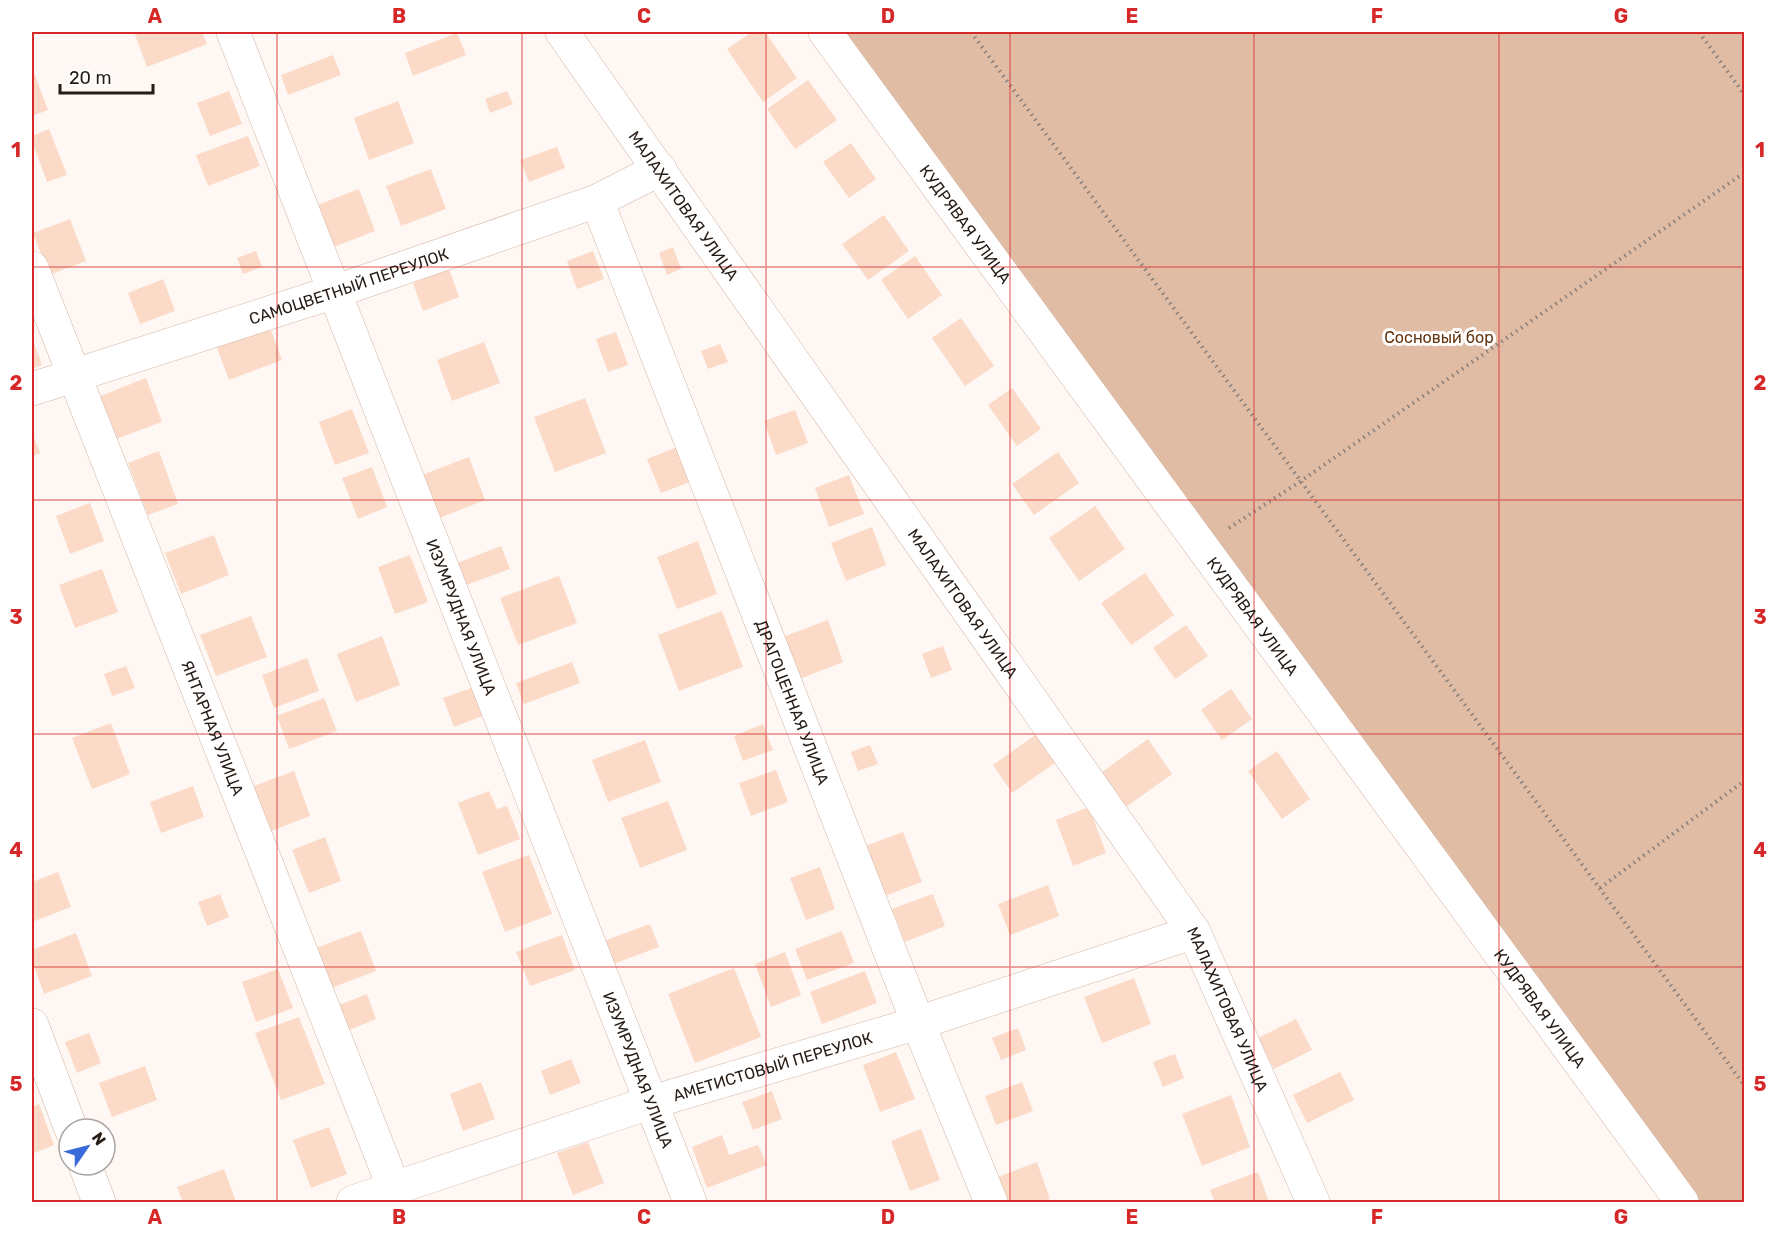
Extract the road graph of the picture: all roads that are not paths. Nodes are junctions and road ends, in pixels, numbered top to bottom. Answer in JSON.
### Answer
{"nodes":[{"id":1,"x":233,"y":32,"type":"edge"},
{"id":2,"x":562,"y":32,"type":"edge"},
{"id":3,"x":825,"y":32,"type":"edge"},
{"id":4,"x":660,"y":169,"type":"junction"},
{"id":5,"x":597,"y":201,"type":"junction"},
{"id":6,"x":32,"y":268,"type":"edge"},
{"id":7,"x":334,"y":291,"type":"junction"},
{"id":8,"x":74,"y":375,"type":"junction"},
{"id":9,"x":32,"y":389,"type":"edge"},
{"id":10,"x":1194,"y":933,"type":"junction"},
{"id":11,"x":918,"y":1023,"type":"junction"},
{"id":12,"x":32,"y":1025,"type":"edge"},
{"id":13,"x":652,"y":1102,"type":"junction"},
{"id":14,"x":66,"y":1117,"type":"edge"},
{"id":15,"x":89,"y":1177,"type":"edge"},
{"id":16,"x":394,"y":1188,"type":"junction"},
{"id":17,"x":99,"y":1203,"type":"edge"},
{"id":18,"x":353,"y":1203,"type":"edge"},
{"id":19,"x":690,"y":1203,"type":"edge"},
{"id":20,"x":991,"y":1203,"type":"edge"},
{"id":21,"x":1313,"y":1203,"type":"edge"},
{"id":22,"x":1682,"y":1203,"type":"edge"}],
"edges":[{"from":1,"to":7,"type":"street","name":"ИЗУМРУДНАЯ УЛИЦА"},
{"from":2,"to":4,"type":"street","name":"МАЛАХИТОВАЯ УЛИЦА"},
{"from":3,"to":22,"type":"street","name":"КУДРЯВАЯ УЛИЦА"},
{"from":4,"to":5,"type":"street","name":"САМОЦВЕТНЫЙ ПЕРЕУЛОК"},
{"from":4,"to":10,"type":"street","name":"МАЛАХИТОВАЯ УЛИЦА"},
{"from":5,"to":7,"type":"street","name":"САМОЦВЕТНЫЙ ПЕРЕУЛОК"},
{"from":5,"to":11,"type":"street","name":"ДРАГОЦЕННАЯ УЛИЦА"},
{"from":6,"to":8,"type":"street","name":"ЯНТАРНАЯ УЛИЦА"},
{"from":7,"to":8,"type":"street","name":"САМОЦВЕТНЫЙ ПЕРЕУЛОК"},
{"from":7,"to":13,"type":"street","name":"ИЗУМРУДНАЯ УЛИЦА"},
{"from":8,"to":9,"type":"street","name":"САМОЦВЕТНЫЙ ПЕРЕУЛОК"},
{"from":8,"to":16,"type":"street","name":"ЯНТАРНАЯ УЛИЦА"},
{"from":10,"to":11,"type":"street","name":"АМЕТИСТОВЫЙ ПЕРЕУЛОК"},
{"from":10,"to":21,"type":"street","name":"МАЛАХИТОВАЯ УЛИЦА"},
{"from":11,"to":13,"type":"street","name":"АМЕТИСТОВЫЙ ПЕРЕУЛОК"},
{"from":11,"to":20,"type":"street","name":"ДРАГОЦЕННАЯ УЛИЦА"},
{"from":12,"to":14,"type":"street"},
{"from":13,"to":16,"type":"street","name":"АМЕТИСТОВЫЙ ПЕРЕУЛОК"},
{"from":13,"to":19,"type":"street","name":"ИЗУМРУДНАЯ УЛИЦА"},
{"from":15,"to":17,"type":"street"},
{"from":16,"to":18,"type":"street","name":"АМЕТИСТОВЫЙ ПЕРЕУЛОК"}]}
